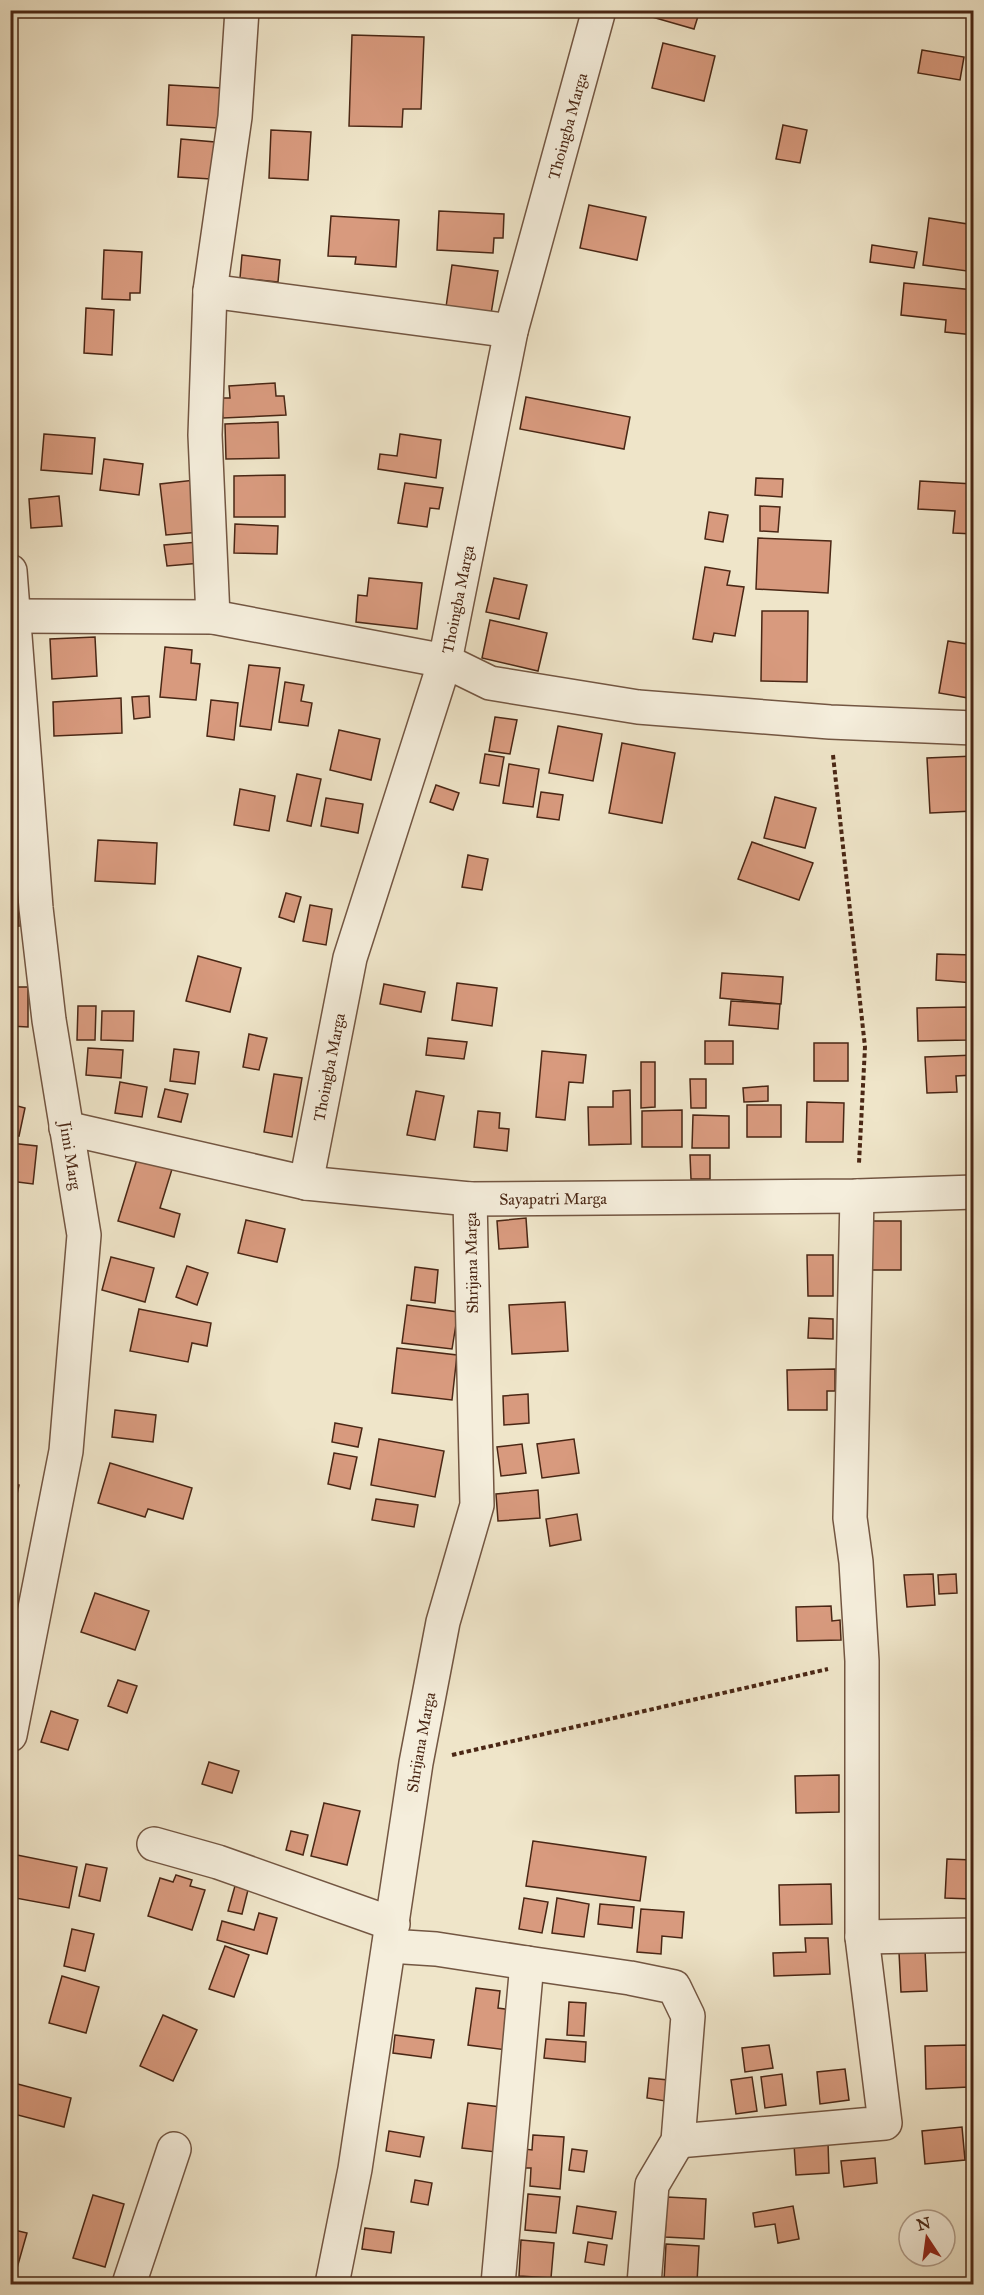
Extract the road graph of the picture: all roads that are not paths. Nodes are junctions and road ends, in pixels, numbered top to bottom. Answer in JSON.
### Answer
{"nodes":[{"id":1,"x":242,"y":10,"type":"edge"},
{"id":2,"x":599,"y":10,"type":"edge"},
{"id":3,"x":210,"y":291,"type":"junction"},
{"id":4,"x":511,"y":331,"type":"junction"},
{"id":5,"x":10,"y":571,"type":"edge"},
{"id":6,"x":15,"y":616,"type":"junction"},
{"id":7,"x":213,"y":617,"type":"junction"},
{"id":8,"x":445,"y":662,"type":"junction"},
{"id":9,"x":974,"y":728,"type":"edge"},
{"id":10,"x":66,"y":1128,"type":"junction"},
{"id":11,"x":306,"y":1183,"type":"junction"},
{"id":12,"x":974,"y":1192,"type":"edge"},
{"id":13,"x":857,"y":1196,"type":"junction"},
{"id":14,"x":470,"y":1199,"type":"junction"},
{"id":15,"x":10,"y":1735,"type":"edge"},
{"id":16,"x":154,"y":1844,"type":"dead end"},
{"id":17,"x":391,"y":1935,"type":"junction"},
{"id":18,"x":974,"y":1935,"type":"edge"},
{"id":19,"x":862,"y":1937,"type":"junction"},
{"id":20,"x":527,"y":1963,"type":"junction"},
{"id":21,"x":678,"y":2141,"type":"junction"},
{"id":22,"x":174,"y":2149,"type":"dead end"},
{"id":23,"x":129,"y":2284,"type":"edge"},
{"id":24,"x":332,"y":2284,"type":"edge"},
{"id":25,"x":498,"y":2284,"type":"edge"},
{"id":26,"x":644,"y":2284,"type":"edge"}],
"edges":[{"from":1,"to":3,"type":"street"},
{"from":2,"to":4,"type":"street","name":"Thoingba Marga"},
{"from":3,"to":4,"type":"street"},
{"from":3,"to":7,"type":"street"},
{"from":4,"to":8,"type":"street","name":"Thoingba Marga"},
{"from":5,"to":6,"type":"street","name":"Jimi Marg"},
{"from":6,"to":7,"type":"street"},
{"from":6,"to":10,"type":"street","name":"Jimi Marg"},
{"from":7,"to":8,"type":"street"},
{"from":8,"to":9,"type":"street"},
{"from":8,"to":11,"type":"street","name":"Thoingba Marga"},
{"from":10,"to":11,"type":"street","name":"Sayapatri Marga"},
{"from":10,"to":15,"type":"street","name":"Jimi Marg"},
{"from":11,"to":14,"type":"street","name":"Sayapatri Marga"},
{"from":12,"to":13,"type":"street","name":"Sayapatri Marga"},
{"from":13,"to":14,"type":"street","name":"Sayapatri Marga"},
{"from":13,"to":19,"type":"street"},
{"from":14,"to":17,"type":"street","name":"Shrijana Marga"},
{"from":16,"to":17,"type":"street"},
{"from":17,"to":20,"type":"street"},
{"from":17,"to":24,"type":"street","name":"Shrijana Marga"},
{"from":18,"to":19,"type":"street"},
{"from":19,"to":21,"type":"street"},
{"from":20,"to":21,"type":"street"},
{"from":20,"to":25,"type":"street"},
{"from":21,"to":26,"type":"street"},
{"from":22,"to":23,"type":"street"}]}
